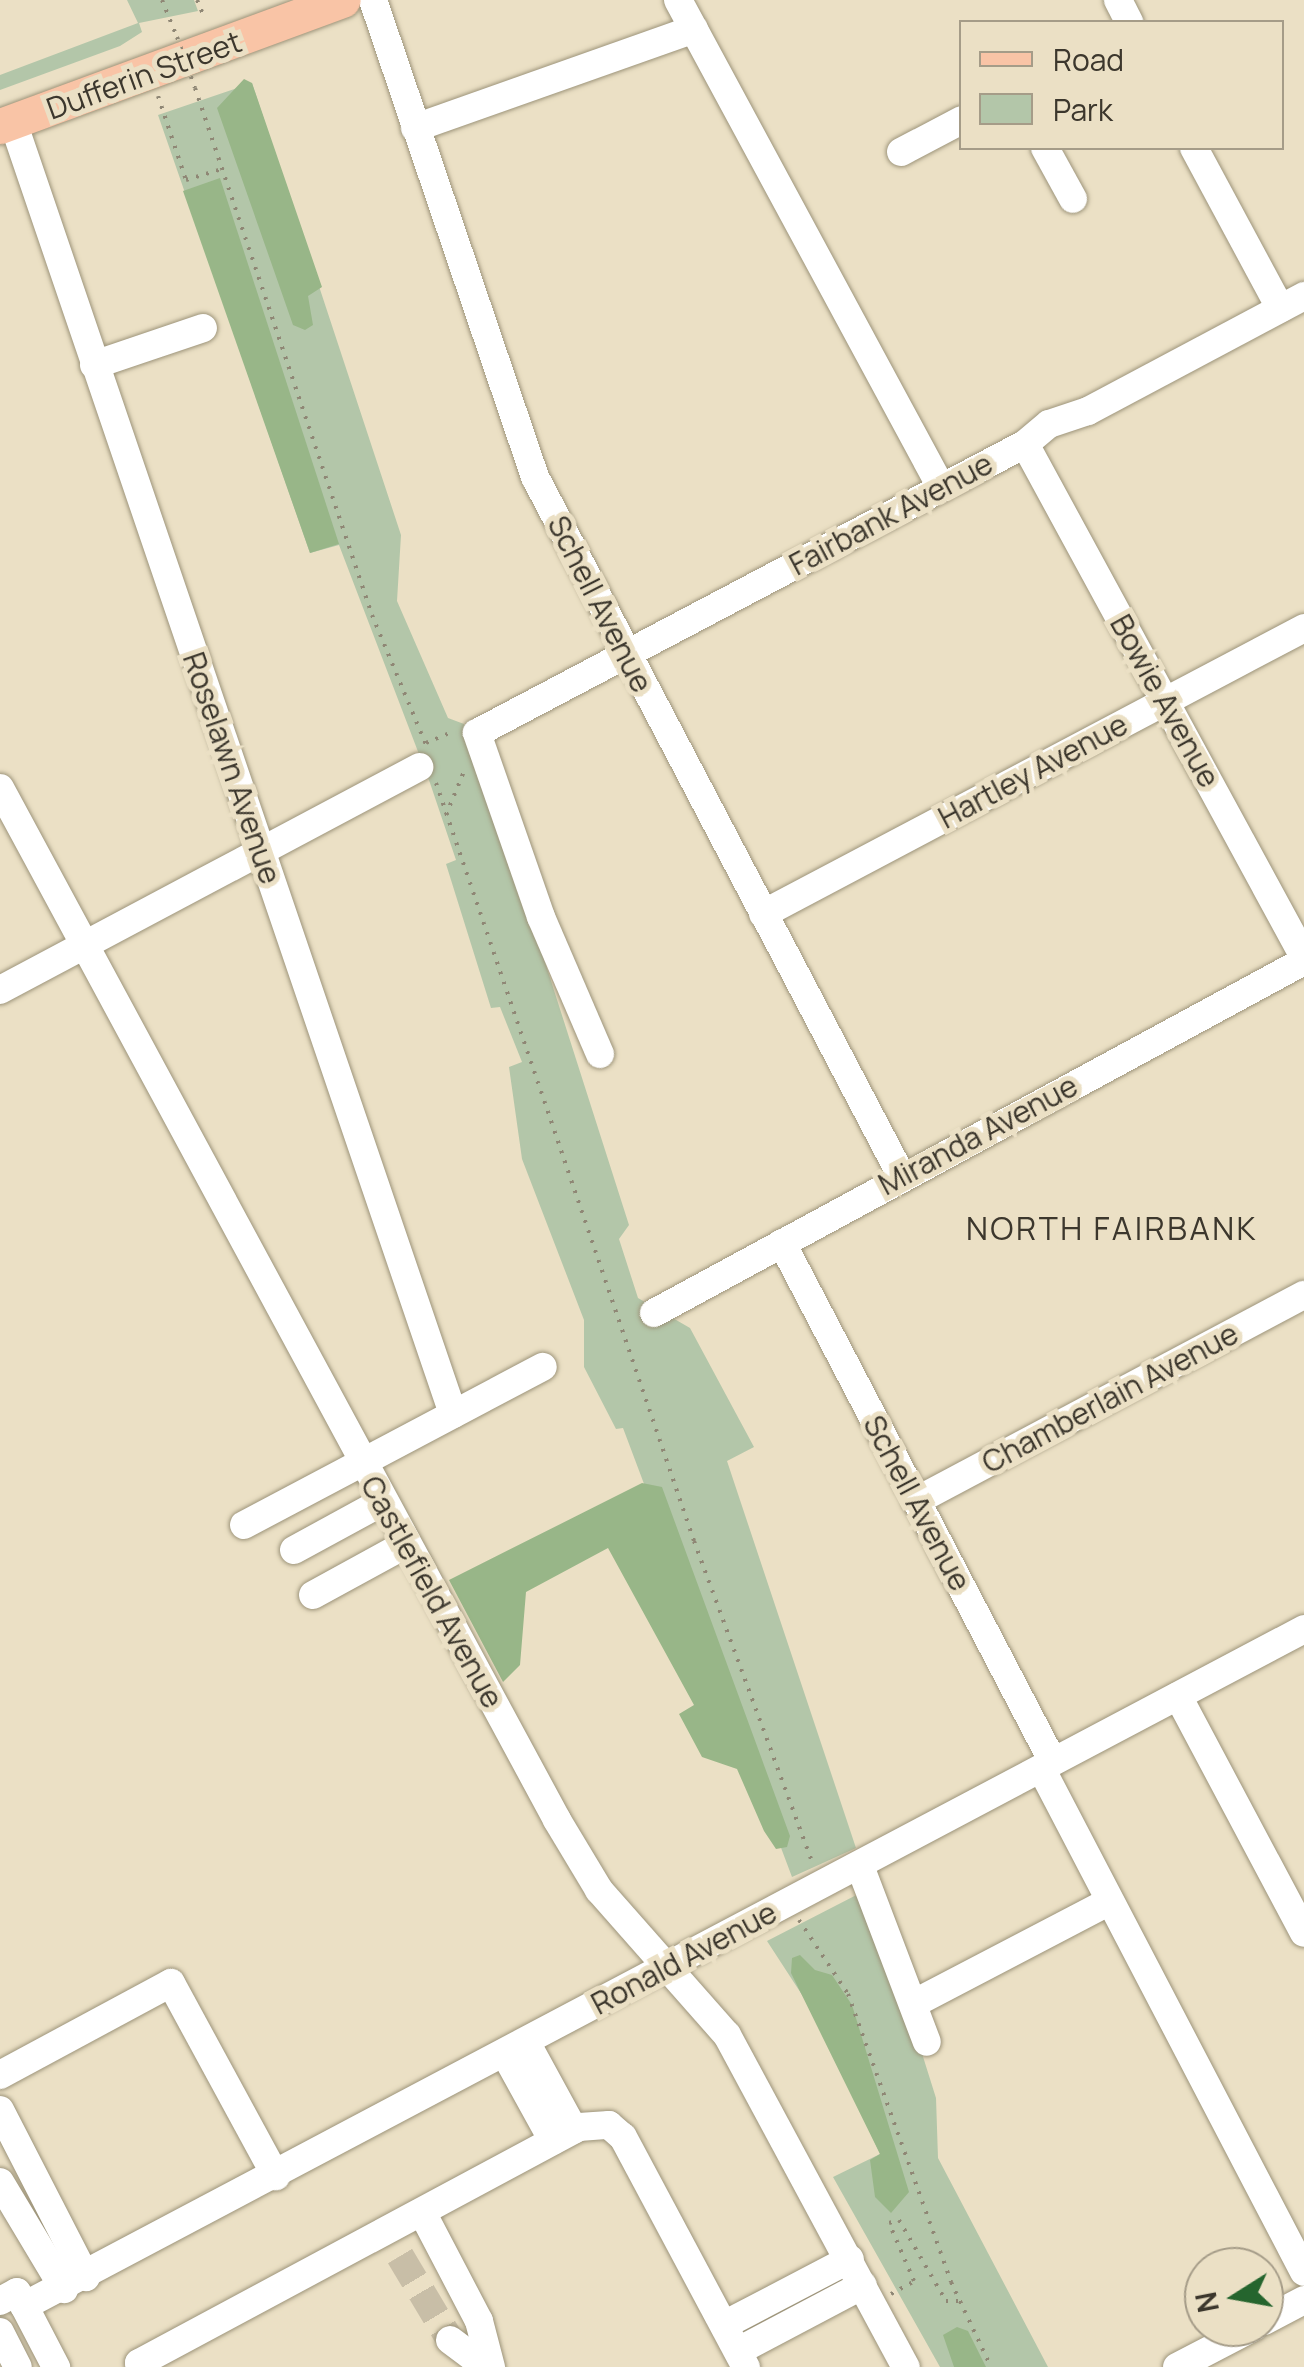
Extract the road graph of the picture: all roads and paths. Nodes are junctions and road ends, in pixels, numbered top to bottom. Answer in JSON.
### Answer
{"nodes":[{"id":1,"x":162,"y":0,"type":"edge"},
{"id":2,"x":197,"y":0,"type":"edge"},
{"id":3,"x":343,"y":0,"type":"edge"},
{"id":4,"x":373,"y":0,"type":"edge"},
{"id":5,"x":678,"y":0,"type":"edge"},
{"id":6,"x":202,"y":14,"type":"dead end"},
{"id":7,"x":694,"y":29,"type":"junction"},
{"id":8,"x":160,"y":105,"type":"dead end"},
{"id":9,"x":959,"y":122,"type":"edge"},
{"id":10,"x":6,"y":124,"type":"edge"},
{"id":11,"x":415,"y":128,"type":"junction"},
{"id":12,"x":1046,"y":150,"type":"edge"},
{"id":13,"x":1195,"y":150,"type":"edge"},
{"id":14,"x":901,"y":152,"type":"dead end"},
{"id":15,"x":222,"y":169,"type":"junction"},
{"id":16,"x":1073,"y":199,"type":"dead end"},
{"id":17,"x":1292,"y":302,"type":"edge"},
{"id":18,"x":202,"y":328,"type":"dead end"},
{"id":19,"x":94,"y":365,"type":"junction"},
{"id":20,"x":1025,"y":444,"type":"junction"},
{"id":21,"x":941,"y":487,"type":"junction"},
{"id":22,"x":1304,"y":628,"type":"edge"},
{"id":23,"x":626,"y":654,"type":"junction"},
{"id":24,"x":1166,"y":702,"type":"junction"},
{"id":25,"x":463,"y":733,"type":"junction"},
{"id":26,"x":427,"y":761,"type":"junction"},
{"id":27,"x":0,"y":788,"type":"edge"},
{"id":28,"x":260,"y":849,"type":"junction"},
{"id":29,"x":762,"y":914,"type":"junction"},
{"id":30,"x":82,"y":946,"type":"junction"},
{"id":31,"x":1304,"y":959,"type":"edge"},
{"id":32,"x":0,"y":990,"type":"edge"},
{"id":33,"x":600,"y":1054,"type":"dead end"},
{"id":34,"x":902,"y":1175,"type":"junction"},
{"id":35,"x":782,"y":1244,"type":"junction"},
{"id":36,"x":1304,"y":1295,"type":"edge"},
{"id":37,"x":654,"y":1313,"type":"dead end"},
{"id":38,"x":543,"y":1367,"type":"dead end"},
{"id":39,"x":453,"y":1414,"type":"junction"},
{"id":40,"x":361,"y":1463,"type":"junction"},
{"id":41,"x":916,"y":1501,"type":"junction"},
{"id":42,"x":382,"y":1502,"type":"junction"},
{"id":43,"x":354,"y":1517,"type":"junction"},
{"id":44,"x":244,"y":1525,"type":"dead end"},
{"id":45,"x":406,"y":1544,"type":"junction"},
{"id":46,"x":294,"y":1550,"type":"dead end"},
{"id":47,"x":378,"y":1560,"type":"junction"},
{"id":48,"x":314,"y":1595,"type":"dead end"},
{"id":49,"x":1304,"y":1630,"type":"edge"},
{"id":50,"x":1178,"y":1696,"type":"junction"},
{"id":51,"x":1048,"y":1766,"type":"junction"},
{"id":52,"x":860,"y":1866,"type":"junction"},
{"id":53,"x":815,"y":1870,"type":"dead end"},
{"id":54,"x":1108,"y":1902,"type":"junction"},
{"id":55,"x":798,"y":1918,"type":"dead end"},
{"id":56,"x":1304,"y":1932,"type":"edge"},
{"id":57,"x":667,"y":1967,"type":"junction"},
{"id":58,"x":913,"y":2004,"type":"junction"},
{"id":59,"x":927,"y":2042,"type":"dead end"},
{"id":60,"x":515,"y":2048,"type":"junction"},
{"id":61,"x":0,"y":2075,"type":"edge"},
{"id":62,"x":0,"y":2110,"type":"edge"},
{"id":63,"x":564,"y":2136,"type":"junction"},
{"id":64,"x":276,"y":2176,"type":"junction"},
{"id":65,"x":0,"y":2182,"type":"edge"},
{"id":66,"x":422,"y":2212,"type":"junction"},
{"id":67,"x":386,"y":2231,"type":"junction"},
{"id":68,"x":400,"y":2256,"type":"tunnel mouth"},
{"id":69,"x":850,"y":2259,"type":"junction"},
{"id":70,"x":1304,"y":2272,"type":"edge"},
{"id":71,"x":75,"y":2283,"type":"junction"},
{"id":72,"x":875,"y":2291,"type":"junction"},
{"id":73,"x":959,"y":2301,"type":"junction"},
{"id":74,"x":12,"y":2303,"type":"edge"},
{"id":75,"x":724,"y":2325,"type":"junction"},
{"id":76,"x":0,"y":2332,"type":"edge"},
{"id":77,"x":450,"y":2340,"type":"tunnel mouth"},
{"id":78,"x":1225,"y":2356,"type":"edge"},
{"id":79,"x":742,"y":2359,"type":"edge"},
{"id":80,"x":18,"y":2367,"type":"edge"},
{"id":81,"x":56,"y":2367,"type":"edge"},
{"id":82,"x":142,"y":2367,"type":"edge"},
{"id":83,"x":489,"y":2367,"type":"edge"},
{"id":84,"x":906,"y":2367,"type":"edge"},
{"id":85,"x":992,"y":2367,"type":"edge"},
{"id":86,"x":1178,"y":2367,"type":"edge"}],
"edges":[{"from":1,"to":15,"type":"path","bridge":true},
{"from":2,"to":6,"type":"path"},
{"from":3,"to":10,"type":"main road","name":"Dufferin Street"},
{"from":4,"to":11,"type":"street","name":"Schell Avenue"},
{"from":5,"to":7,"type":"street"},
{"from":7,"to":11,"type":"street"},
{"from":7,"to":21,"type":"street"},
{"from":8,"to":15,"type":"path"},
{"from":9,"to":14,"type":"street"},
{"from":10,"to":19,"type":"street","name":"Roselawn Avenue"},
{"from":11,"to":23,"type":"street","name":"Schell Avenue"},
{"from":12,"to":16,"type":"street"},
{"from":13,"to":17,"type":"street"},
{"from":15,"to":26,"type":"path"},
{"from":17,"to":20,"type":"street","name":"Fairbank Avenue"},
{"from":18,"to":19,"type":"street"},
{"from":19,"to":28,"type":"street","name":"Roselawn Avenue"},
{"from":20,"to":21,"type":"street","name":"Fairbank Avenue"},
{"from":20,"to":24,"type":"street","name":"Bowie Avenue"},
{"from":21,"to":23,"type":"street","name":"Fairbank Avenue"},
{"from":22,"to":24,"type":"street","name":"Hartley Avenue"},
{"from":23,"to":25,"type":"street","name":"Fairbank Avenue"},
{"from":23,"to":29,"type":"street","name":"Schell Avenue"},
{"from":24,"to":29,"type":"street","name":"Hartley Avenue"},
{"from":24,"to":31,"type":"street","name":"Bowie Avenue"},
{"from":25,"to":26,"type":"path"},
{"from":25,"to":33,"type":"street"},
{"from":26,"to":28,"type":"street"},
{"from":26,"to":53,"type":"path"},
{"from":27,"to":30,"type":"street","name":"Castlefield Avenue"},
{"from":28,"to":30,"type":"street"},
{"from":28,"to":39,"type":"street","name":"Roselawn Avenue"},
{"from":29,"to":34,"type":"street","name":"Schell Avenue"},
{"from":30,"to":32,"type":"street"},
{"from":30,"to":40,"type":"street","name":"Castlefield Avenue"},
{"from":31,"to":34,"type":"street","name":"Miranda Avenue"},
{"from":34,"to":35,"type":"street","name":"Miranda Avenue"},
{"from":35,"to":37,"type":"street","name":"Miranda Avenue"},
{"from":35,"to":41,"type":"street","name":"Schell Avenue"},
{"from":36,"to":41,"type":"street","name":"Chamberlain Avenue"},
{"from":38,"to":39,"type":"street"},
{"from":39,"to":40,"type":"street"},
{"from":40,"to":42,"type":"street","name":"Castlefield Avenue"},
{"from":40,"to":44,"type":"street"},
{"from":41,"to":51,"type":"street","name":"Schell Avenue"},
{"from":42,"to":43,"type":"street"},
{"from":42,"to":45,"type":"street","name":"Castlefield Avenue"},
{"from":43,"to":46,"type":"street"},
{"from":43,"to":47,"type":"street"},
{"from":45,"to":47,"type":"street"},
{"from":45,"to":57,"type":"street","name":"Castlefield Avenue"},
{"from":47,"to":48,"type":"street"},
{"from":49,"to":50,"type":"street","name":"Ronald Avenue"},
{"from":50,"to":51,"type":"street","name":"Ronald Avenue"},
{"from":50,"to":56,"type":"street"},
{"from":51,"to":52,"type":"street","name":"Ronald Avenue"},
{"from":51,"to":54,"type":"street","name":"Schell Avenue"},
{"from":52,"to":57,"type":"street","name":"Ronald Avenue"},
{"from":52,"to":58,"type":"street"},
{"from":54,"to":58,"type":"street"},
{"from":54,"to":70,"type":"street","name":"Schell Avenue"},
{"from":55,"to":73,"type":"path"},
{"from":57,"to":60,"type":"street","name":"Ronald Avenue"},
{"from":57,"to":69,"type":"street","name":"Castlefield Avenue"},
{"from":58,"to":59,"type":"street"},
{"from":60,"to":63,"type":"street"},
{"from":60,"to":64,"type":"street","name":"Ronald Avenue"},
{"from":61,"to":64,"type":"street"},
{"from":62,"to":71,"type":"street"},
{"from":63,"to":66,"type":"street"},
{"from":63,"to":75,"type":"street"},
{"from":64,"to":71,"type":"street","name":"Ronald Avenue"},
{"from":65,"to":71,"type":"street"},
{"from":66,"to":67,"type":"street"},
{"from":66,"to":83,"type":"street"},
{"from":67,"to":68,"type":"street"},
{"from":67,"to":82,"type":"street"},
{"from":69,"to":72,"type":"street","name":"Castlefield Avenue"},
{"from":69,"to":75,"type":"street"},
{"from":71,"to":74,"type":"street","name":"Ronald Avenue"},
{"from":72,"to":73,"type":"path"},
{"from":72,"to":79,"type":"street"},
{"from":72,"to":84,"type":"street","name":"Castlefield Avenue"},
{"from":73,"to":85,"type":"path"},
{"from":74,"to":81,"type":"street"},
{"from":75,"to":79,"type":"street"},
{"from":76,"to":80,"type":"street"},
{"from":77,"to":83,"type":"street"},
{"from":78,"to":86,"type":"street"}]}
